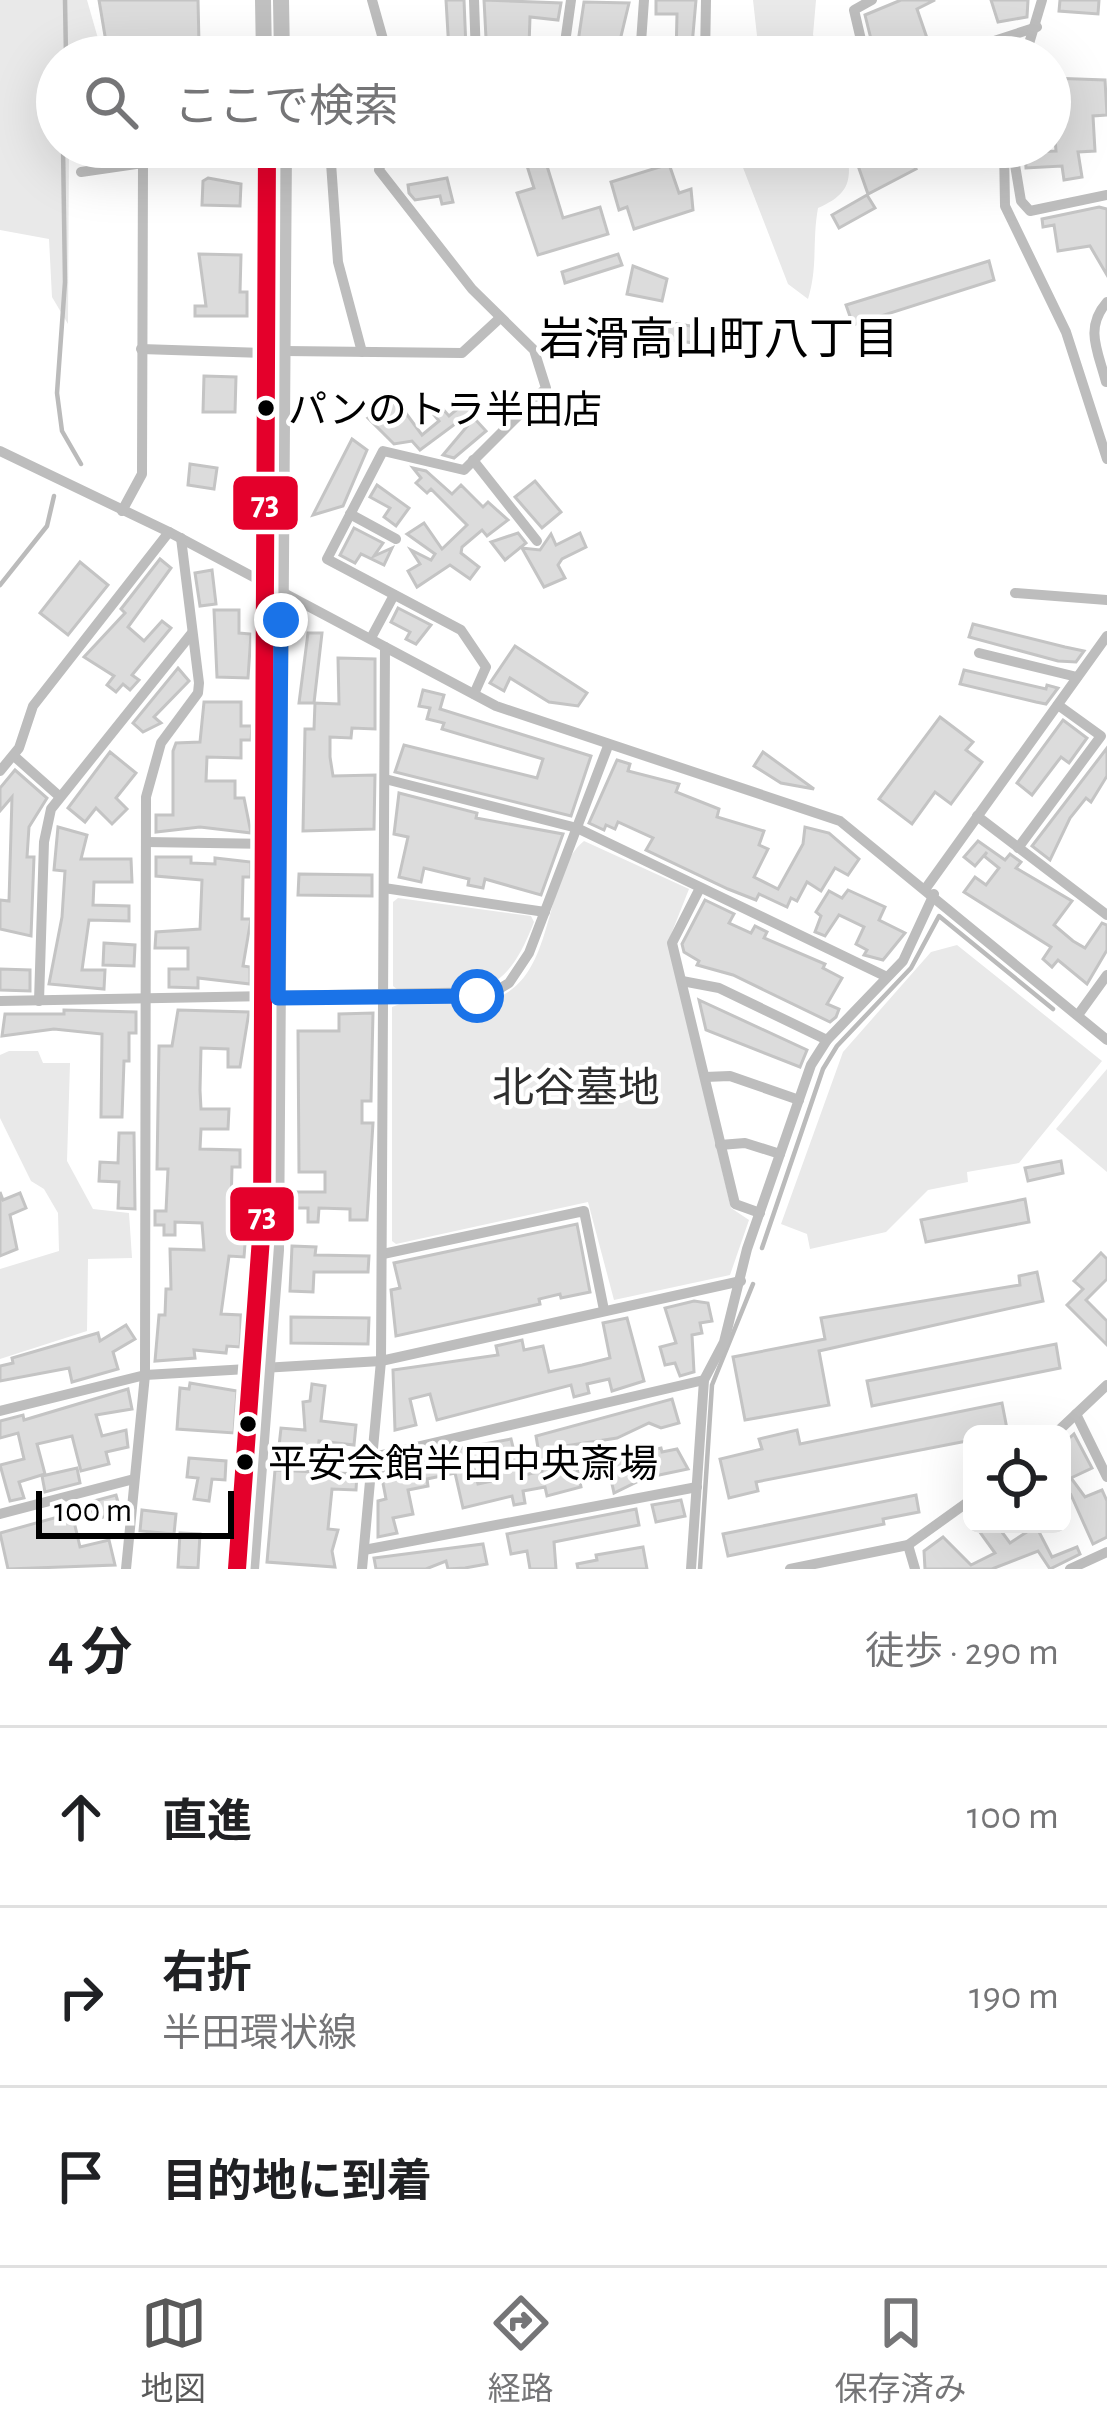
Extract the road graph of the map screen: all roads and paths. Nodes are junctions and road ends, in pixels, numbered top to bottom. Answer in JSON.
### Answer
{"nodes":[{"id":1,"x":263,"y":0,"type":"edge"},
{"id":2,"x":280,"y":0,"type":"edge"},
{"id":3,"x":372,"y":0,"type":"edge"},
{"id":4,"x":474,"y":0,"type":"edge"},
{"id":5,"x":571,"y":0,"type":"edge"},
{"id":6,"x":644,"y":0,"type":"edge"},
{"id":7,"x":706,"y":0,"type":"edge"},
{"id":8,"x":872,"y":0,"type":"edge"},
{"id":9,"x":1042,"y":0,"type":"edge"},
{"id":10,"x":1036,"y":27,"type":"junction"},
{"id":11,"x":264,"y":36,"type":"edge"},
{"id":12,"x":281,"y":36,"type":"edge"},
{"id":13,"x":382,"y":36,"type":"edge"},
{"id":14,"x":475,"y":36,"type":"edge"},
{"id":15,"x":566,"y":36,"type":"edge"},
{"id":16,"x":641,"y":36,"type":"edge"},
{"id":17,"x":705,"y":36,"type":"edge"},
{"id":18,"x":860,"y":36,"type":"edge"},
{"id":19,"x":1009,"y":36,"type":"edge"},
{"id":20,"x":1033,"y":36,"type":"edge"},
{"id":21,"x":109,"y":168,"type":"edge"},
{"id":22,"x":143,"y":168,"type":"edge"},
{"id":23,"x":276,"y":168,"type":"edge"},
{"id":24,"x":331,"y":168,"type":"edge"},
{"id":25,"x":380,"y":168,"type":"edge"},
{"id":26,"x":1007,"y":168,"type":"edge"},
{"id":27,"x":1013,"y":168,"type":"edge"},
{"id":28,"x":81,"y":172,"type":"dead end"},
{"id":29,"x":1107,"y":195,"type":"edge"},
{"id":30,"x":1107,"y":302,"type":"edge"},
{"id":31,"x":500,"y":319,"type":"junction"},
{"id":32,"x":141,"y":349,"type":"junction"},
{"id":33,"x":275,"y":352,"type":"junction"},
{"id":34,"x":362,"y":352,"type":"junction"},
{"id":35,"x":1107,"y":384,"type":"edge"},
{"id":36,"x":0,"y":451,"type":"edge"},
{"id":37,"x":1107,"y":459,"type":"edge"},
{"id":38,"x":473,"y":460,"type":"junction"},
{"id":39,"x":122,"y":511,"type":"junction"},
{"id":40,"x":350,"y":514,"type":"junction"},
{"id":41,"x":175,"y":535,"type":"junction"},
{"id":42,"x":396,"y":538,"type":"dead end"},
{"id":43,"x":537,"y":541,"type":"dead end"},
{"id":44,"x":273,"y":587,"type":"junction"},
{"id":45,"x":1015,"y":593,"type":"dead end"},
{"id":46,"x":394,"y":595,"type":"junction"},
{"id":47,"x":1107,"y":600,"type":"edge"},
{"id":48,"x":192,"y":633,"type":"junction"},
{"id":49,"x":1107,"y":636,"type":"edge"},
{"id":50,"x":371,"y":638,"type":"junction"},
{"id":51,"x":385,"y":647,"type":"junction"},
{"id":52,"x":979,"y":653,"type":"dead end"},
{"id":53,"x":1078,"y":677,"type":"junction"},
{"id":54,"x":474,"y":694,"type":"junction"},
{"id":55,"x":1058,"y":705,"type":"junction"},
{"id":56,"x":608,"y":746,"type":"junction"},
{"id":57,"x":14,"y":756,"type":"junction"},
{"id":58,"x":0,"y":771,"type":"edge"},
{"id":59,"x":385,"y":779,"type":"junction"},
{"id":60,"x":59,"y":796,"type":"junction"},
{"id":61,"x":977,"y":816,"type":"junction"},
{"id":62,"x":578,"y":828,"type":"junction"},
{"id":63,"x":146,"y":842,"type":"junction"},
{"id":64,"x":265,"y":844,"type":"junction"},
{"id":65,"x":1018,"y":848,"type":"junction"},
{"id":66,"x":700,"y":888,"type":"junction"},
{"id":67,"x":384,"y":889,"type":"junction"},
{"id":68,"x":930,"y":891,"type":"junction"},
{"id":69,"x":545,"y":912,"type":"junction"},
{"id":70,"x":1107,"y":915,"type":"edge"},
{"id":71,"x":1107,"y":975,"type":"edge"},
{"id":72,"x":887,"y":977,"type":"junction"},
{"id":73,"x":682,"y":981,"type":"junction"},
{"id":74,"x":271,"y":998,"type":"junction"},
{"id":75,"x":383,"y":998,"type":"junction"},
{"id":76,"x":146,"y":1000,"type":"junction"},
{"id":77,"x":0,"y":1001,"type":"edge"},
{"id":78,"x":39,"y":1001,"type":"junction"},
{"id":79,"x":1078,"y":1015,"type":"junction"},
{"id":80,"x":827,"y":1040,"type":"junction"},
{"id":81,"x":1107,"y":1040,"type":"edge"},
{"id":82,"x":704,"y":1077,"type":"junction"},
{"id":83,"x":799,"y":1100,"type":"junction"},
{"id":84,"x":721,"y":1145,"type":"junction"},
{"id":85,"x":780,"y":1154,"type":"junction"},
{"id":86,"x":760,"y":1213,"type":"junction"},
{"id":87,"x":382,"y":1254,"type":"junction"},
{"id":88,"x":741,"y":1281,"type":"junction"},
{"id":89,"x":604,"y":1310,"type":"junction"},
{"id":90,"x":381,"y":1360,"type":"junction"},
{"id":91,"x":262,"y":1367,"type":"junction"},
{"id":92,"x":145,"y":1376,"type":"junction"},
{"id":93,"x":704,"y":1380,"type":"junction"},
{"id":94,"x":1107,"y":1385,"type":"edge"},
{"id":95,"x":0,"y":1411,"type":"edge"},
{"id":96,"x":1076,"y":1414,"type":"junction"},
{"id":97,"x":1064,"y":1425,"type":"edge"},
{"id":98,"x":374,"y":1457,"type":"junction"},
{"id":99,"x":1107,"y":1477,"type":"edge"},
{"id":100,"x":134,"y":1479,"type":"junction"},
{"id":101,"x":697,"y":1487,"type":"junction"},
{"id":102,"x":963,"y":1505,"type":"edge"},
{"id":103,"x":0,"y":1514,"type":"edge"},
{"id":104,"x":908,"y":1545,"type":"junction"},
{"id":105,"x":364,"y":1550,"type":"junction"},
{"id":106,"x":1107,"y":1552,"type":"edge"},
{"id":107,"x":126,"y":1569,"type":"edge"},
{"id":108,"x":236,"y":1569,"type":"edge"},
{"id":109,"x":251,"y":1569,"type":"edge"},
{"id":110,"x":362,"y":1569,"type":"edge"},
{"id":111,"x":691,"y":1569,"type":"edge"},
{"id":112,"x":790,"y":1569,"type":"edge"},
{"id":113,"x":915,"y":1569,"type":"edge"},
{"id":114,"x":1070,"y":1569,"type":"edge"}],
"edges":[{"from":1,"to":11,"type":"main road"},
{"from":2,"to":12,"type":"main road"},
{"from":3,"to":13,"type":"street"},
{"from":4,"to":14,"type":"street"},
{"from":5,"to":15,"type":"street"},
{"from":6,"to":16,"type":"street"},
{"from":7,"to":17,"type":"street"},
{"from":8,"to":18,"type":"street"},
{"from":9,"to":10,"type":"street"},
{"from":10,"to":19,"type":"street"},
{"from":10,"to":20,"type":"street"},
{"from":21,"to":28,"type":"street"},
{"from":22,"to":32,"type":"street"},
{"from":23,"to":33,"type":"main road"},
{"from":24,"to":34,"type":"street"},
{"from":25,"to":31,"type":"street"},
{"from":26,"to":37,"type":"street"},
{"from":27,"to":29,"type":"street"},
{"from":30,"to":35,"type":"street"},
{"from":31,"to":34,"type":"street"},
{"from":31,"to":38,"type":"street"},
{"from":32,"to":33,"type":"street"},
{"from":32,"to":39,"type":"street"},
{"from":33,"to":34,"type":"street"},
{"from":33,"to":44,"type":"main road"},
{"from":36,"to":39,"type":"street"},
{"from":38,"to":40,"type":"street"},
{"from":38,"to":43,"type":"street"},
{"from":39,"to":41,"type":"street"},
{"from":40,"to":42,"type":"street"},
{"from":40,"to":46,"type":"street"},
{"from":41,"to":44,"type":"street"},
{"from":41,"to":48,"type":"street"},
{"from":41,"to":57,"type":"street"},
{"from":44,"to":50,"type":"street"},
{"from":44,"to":64,"type":"main road"},
{"from":44,"to":74,"type":"main road"},
{"from":45,"to":47,"type":"street"},
{"from":46,"to":50,"type":"street"},
{"from":46,"to":54,"type":"street"},
{"from":48,"to":60,"type":"street"},
{"from":48,"to":63,"type":"street"},
{"from":49,"to":53,"type":"street"},
{"from":50,"to":51,"type":"street"},
{"from":51,"to":54,"type":"street"},
{"from":51,"to":59,"type":"street"},
{"from":52,"to":53,"type":"street"},
{"from":53,"to":55,"type":"street"},
{"from":54,"to":56,"type":"street"},
{"from":55,"to":61,"type":"street"},
{"from":55,"to":65,"type":"street"},
{"from":56,"to":62,"type":"street"},
{"from":56,"to":68,"type":"street"},
{"from":57,"to":58,"type":"street"},
{"from":57,"to":60,"type":"street"},
{"from":59,"to":62,"type":"street"},
{"from":59,"to":67,"type":"street"},
{"from":60,"to":78,"type":"street"},
{"from":61,"to":65,"type":"street"},
{"from":61,"to":68,"type":"street"},
{"from":62,"to":66,"type":"street"},
{"from":62,"to":69,"type":"street"},
{"from":63,"to":64,"type":"street"},
{"from":63,"to":76,"type":"street"},
{"from":64,"to":74,"type":"main road"},
{"from":65,"to":70,"type":"street"},
{"from":66,"to":72,"type":"street"},
{"from":66,"to":73,"type":"street"},
{"from":67,"to":69,"type":"street"},
{"from":67,"to":75,"type":"street"},
{"from":68,"to":72,"type":"street"},
{"from":68,"to":79,"type":"street"},
{"from":69,"to":75,"type":"street"},
{"from":71,"to":79,"type":"street"},
{"from":72,"to":80,"type":"street"},
{"from":73,"to":80,"type":"street"},
{"from":73,"to":82,"type":"street"},
{"from":74,"to":75,"type":"street"},
{"from":74,"to":76,"type":"street"},
{"from":74,"to":91,"type":"main road"},
{"from":75,"to":87,"type":"street"},
{"from":76,"to":78,"type":"street"},
{"from":76,"to":92,"type":"street"},
{"from":77,"to":78,"type":"street"},
{"from":79,"to":81,"type":"street"},
{"from":80,"to":83,"type":"street"},
{"from":82,"to":83,"type":"street"},
{"from":82,"to":84,"type":"street"},
{"from":83,"to":85,"type":"street"},
{"from":84,"to":85,"type":"street"},
{"from":84,"to":86,"type":"street"},
{"from":85,"to":86,"type":"street"},
{"from":86,"to":88,"type":"street"},
{"from":87,"to":89,"type":"street"},
{"from":87,"to":90,"type":"street"},
{"from":88,"to":89,"type":"street"},
{"from":88,"to":93,"type":"street"},
{"from":89,"to":90,"type":"street"},
{"from":90,"to":91,"type":"street"},
{"from":90,"to":98,"type":"street"},
{"from":91,"to":92,"type":"street"},
{"from":91,"to":108,"type":"main road"},
{"from":91,"to":109,"type":"main road"},
{"from":92,"to":95,"type":"street"},
{"from":92,"to":100,"type":"street"},
{"from":93,"to":98,"type":"street"},
{"from":93,"to":101,"type":"street"},
{"from":94,"to":96,"type":"street"},
{"from":96,"to":97,"type":"street"},
{"from":96,"to":99,"type":"street"},
{"from":98,"to":105,"type":"street"},
{"from":100,"to":103,"type":"street"},
{"from":100,"to":107,"type":"street"},
{"from":101,"to":105,"type":"street"},
{"from":101,"to":111,"type":"street"},
{"from":102,"to":104,"type":"street"},
{"from":104,"to":112,"type":"street"},
{"from":104,"to":113,"type":"street"},
{"from":105,"to":110,"type":"street"},
{"from":106,"to":114,"type":"street"}]}
